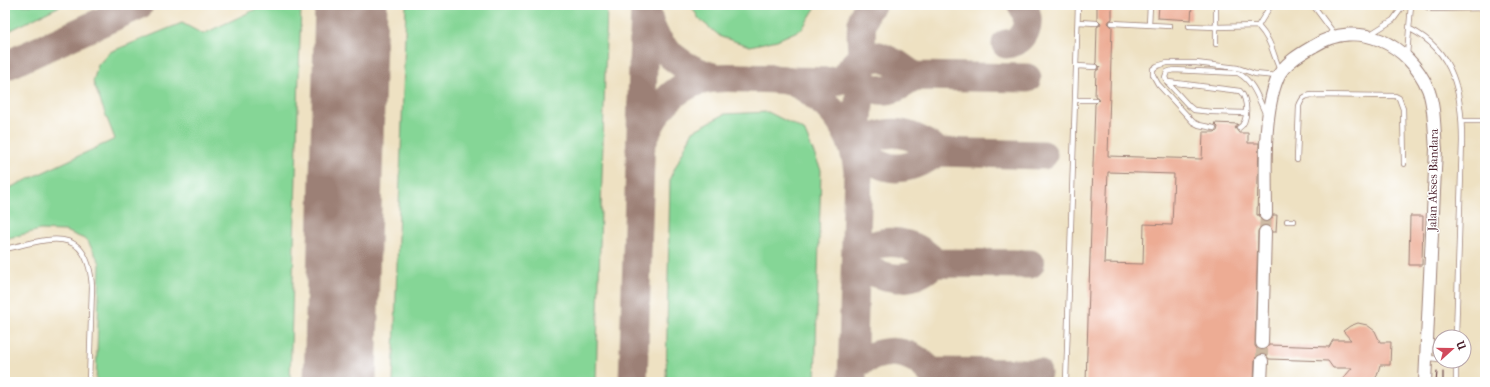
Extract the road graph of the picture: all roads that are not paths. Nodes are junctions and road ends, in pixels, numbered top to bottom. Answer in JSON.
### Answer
{"nodes":[{"id":1,"x":1078,"y":5,"type":"edge"},
{"id":2,"x":1150,"y":5,"type":"edge"},
{"id":3,"x":1216,"y":5,"type":"edge"},
{"id":4,"x":1272,"y":5,"type":"edge"},
{"id":5,"x":1313,"y":5,"type":"edge"},
{"id":6,"x":1404,"y":5,"type":"edge"},
{"id":7,"x":1411,"y":5,"type":"edge"},
{"id":8,"x":1425,"y":5,"type":"edge"},
{"id":9,"x":1450,"y":7,"type":"edge"},
{"id":10,"x":1485,"y":8,"type":"edge"},
{"id":11,"x":1078,"y":22,"type":"junction"},
{"id":12,"x":1097,"y":23,"type":"dead end"},
{"id":13,"x":1112,"y":23,"type":"dead end"},
{"id":14,"x":1150,"y":25,"type":"junction"},
{"id":15,"x":1170,"y":26,"type":"dead end"},
{"id":16,"x":1189,"y":26,"type":"dead end"},
{"id":17,"x":1258,"y":26,"type":"junction"},
{"id":18,"x":1216,"y":27,"type":"junction"},
{"id":19,"x":1410,"y":29,"type":"junction"},
{"id":20,"x":1336,"y":36,"type":"junction"},
{"id":21,"x":1368,"y":36,"type":"junction"},
{"id":22,"x":1216,"y":44,"type":"dead end"},
{"id":23,"x":1407,"y":58,"type":"junction"},
{"id":24,"x":1076,"y":66,"type":"junction"},
{"id":25,"x":1096,"y":67,"type":"dead end"},
{"id":26,"x":1280,"y":74,"type":"junction"},
{"id":27,"x":1167,"y":82,"type":"junction"},
{"id":28,"x":1075,"y":100,"type":"junction"},
{"id":29,"x":1095,"y":100,"type":"dead end"},
{"id":30,"x":1246,"y":113,"type":"junction"},
{"id":31,"x":1268,"y":120,"type":"junction"},
{"id":32,"x":1462,"y":121,"type":"junction"},
{"id":33,"x":1485,"y":121,"type":"edge"},
{"id":34,"x":1214,"y":128,"type":"dead end"},
{"id":35,"x":1239,"y":128,"type":"dead end"},
{"id":36,"x":1297,"y":160,"type":"dead end"},
{"id":37,"x":1404,"y":164,"type":"dead end"},
{"id":38,"x":1266,"y":215,"type":"tunnel mouth"},
{"id":39,"x":1287,"y":221,"type":"dead end"},
{"id":40,"x":1294,"y":221,"type":"dead end"},
{"id":41,"x":1265,"y":232,"type":"tunnel mouth"},
{"id":42,"x":5,"y":249,"type":"edge"},
{"id":43,"x":1456,"y":329,"type":"edge"},
{"id":44,"x":1262,"y":343,"type":"tunnel mouth"},
{"id":45,"x":1426,"y":358,"type":"junction"},
{"id":46,"x":1432,"y":358,"type":"edge"},
{"id":47,"x":1262,"y":361,"type":"tunnel mouth"},
{"id":48,"x":1456,"y":369,"type":"edge"},
{"id":49,"x":89,"y":382,"type":"edge"},
{"id":50,"x":1066,"y":382,"type":"edge"},
{"id":51,"x":1261,"y":382,"type":"edge"},
{"id":52,"x":1425,"y":382,"type":"edge"},
{"id":53,"x":1456,"y":382,"type":"edge"}],
"edges":[{"from":1,"to":11,"type":"lane"},
{"from":2,"to":14,"type":"lane"},
{"from":3,"to":18,"type":"lane"},
{"from":4,"to":17,"type":"lane"},
{"from":5,"to":20,"type":"lane"},
{"from":6,"to":21,"type":"lane"},
{"from":7,"to":19,"type":"lane"},
{"from":8,"to":9,"type":"lane"},
{"from":9,"to":10,"type":"lane"},
{"from":11,"to":12,"type":"lane"},
{"from":11,"to":24,"type":"lane"},
{"from":13,"to":14,"type":"lane"},
{"from":14,"to":15,"type":"lane"},
{"from":16,"to":18,"type":"lane"},
{"from":17,"to":18,"type":"lane"},
{"from":17,"to":26,"type":"lane"},
{"from":18,"to":22,"type":"lane"},
{"from":19,"to":23,"type":"lane"},
{"from":19,"to":32,"type":"lane"},
{"from":20,"to":21,"type":"street","name":"Jalan Akses Bandara"},
{"from":20,"to":26,"type":"street","name":"Jalan Akses Bandara"},
{"from":21,"to":23,"type":"street","name":"Jalan Akses Bandara"},
{"from":23,"to":45,"type":"street","name":"Jalan Akses Bandara"},
{"from":24,"to":25,"type":"lane"},
{"from":24,"to":28,"type":"lane"},
{"from":26,"to":31,"type":"street","name":"Jalan Akses Bandara"},
{"from":26,"to":34,"type":"lane"},
{"from":27,"to":30,"type":"lane"},
{"from":27,"to":30,"type":"lane"},
{"from":27,"to":31,"type":"lane"},
{"from":28,"to":29,"type":"lane"},
{"from":28,"to":50,"type":"lane"},
{"from":30,"to":35,"type":"lane"},
{"from":31,"to":38,"type":"street","name":"Jalan Akses Bandara"},
{"from":32,"to":33,"type":"lane"},
{"from":32,"to":43,"type":"lane"},
{"from":36,"to":37,"type":"lane"},
{"from":39,"to":40,"type":"lane"},
{"from":41,"to":44,"type":"street"},
{"from":42,"to":49,"type":"lane"},
{"from":45,"to":46,"type":"lane"},
{"from":45,"to":52,"type":"street","name":"Jalan Akses Bandara"},
{"from":47,"to":51,"type":"street"},
{"from":48,"to":53,"type":"lane"}]}
